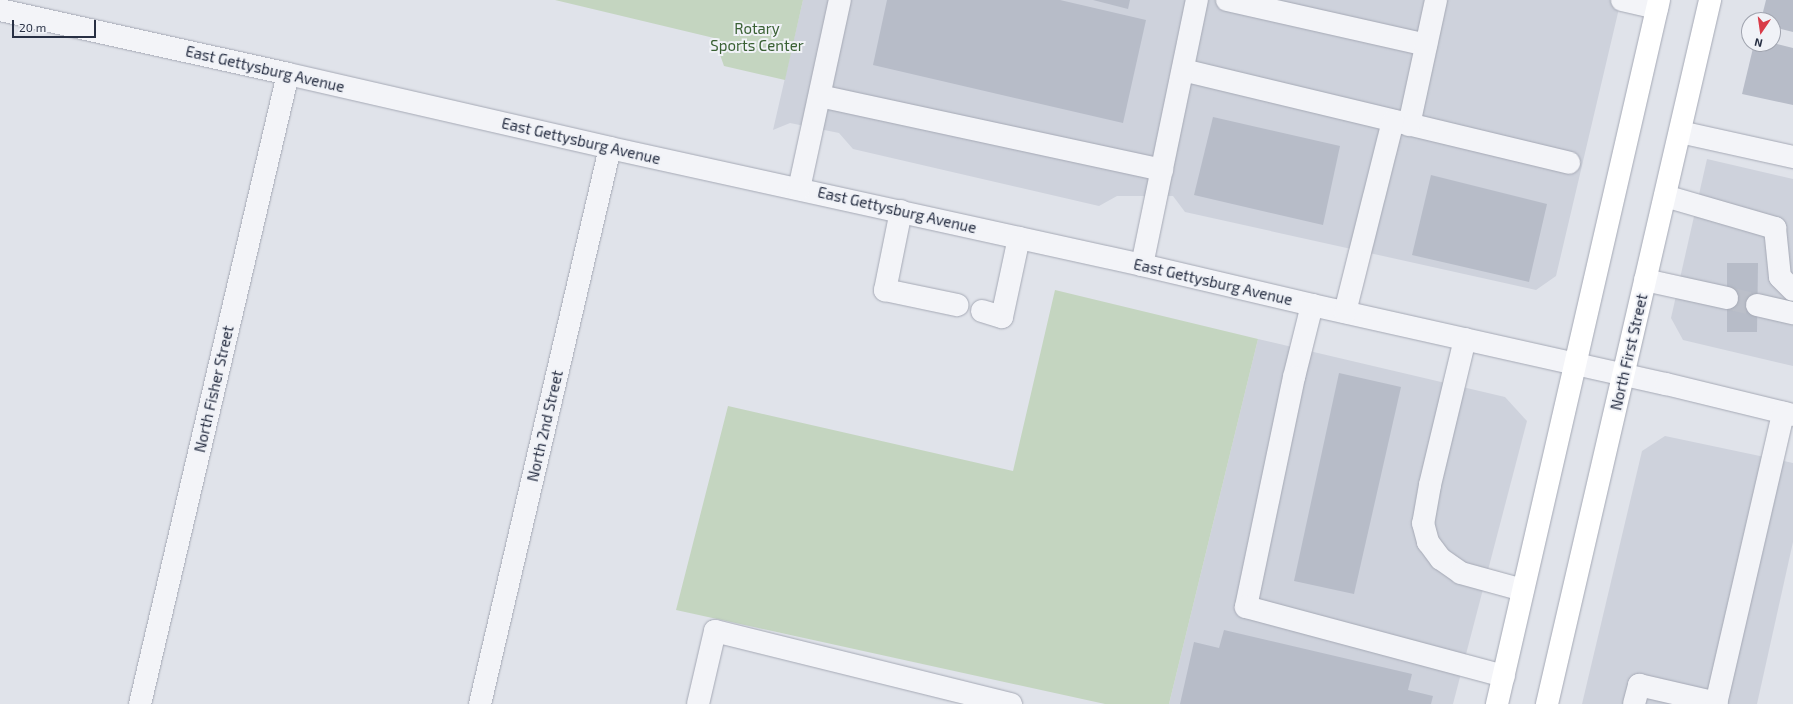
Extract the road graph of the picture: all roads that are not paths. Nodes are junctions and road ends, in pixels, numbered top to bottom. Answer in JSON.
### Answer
{"nodes":[{"id":1,"x":840,"y":0,"type":"edge"},
{"id":2,"x":1197,"y":0,"type":"edge"},
{"id":3,"x":1227,"y":0,"type":"edge"},
{"id":4,"x":1436,"y":0,"type":"edge"},
{"id":5,"x":1622,"y":0,"type":"edge"},
{"id":6,"x":1710,"y":0,"type":"edge"},
{"id":7,"x":1658,"y":4,"type":"edge"},
{"id":8,"x":0,"y":10,"type":"edge"},
{"id":9,"x":1426,"y":45,"type":"junction"},
{"id":10,"x":1182,"y":70,"type":"junction"},
{"id":11,"x":288,"y":74,"type":"junction"},
{"id":12,"x":820,"y":96,"type":"junction"},
{"id":13,"x":1401,"y":123,"type":"junction"},
{"id":14,"x":1680,"y":132,"type":"junction"},
{"id":15,"x":610,"y":148,"type":"junction"},
{"id":16,"x":1793,"y":157,"type":"edge"},
{"id":17,"x":1569,"y":163,"type":"dead end"},
{"id":18,"x":1162,"y":170,"type":"junction"},
{"id":19,"x":799,"y":189,"type":"junction"},
{"id":20,"x":1665,"y":196,"type":"junction"},
{"id":21,"x":901,"y":211,"type":"junction"},
{"id":22,"x":1019,"y":238,"type":"junction"},
{"id":23,"x":1142,"y":265,"type":"junction"},
{"id":24,"x":1645,"y":280,"type":"junction"},
{"id":25,"x":1793,"y":290,"type":"edge"},
{"id":26,"x":1727,"y":298,"type":"tunnel mouth"},
{"id":27,"x":957,"y":305,"type":"dead end"},
{"id":28,"x":1312,"y":305,"type":"junction"},
{"id":29,"x":1757,"y":305,"type":"tunnel mouth"},
{"id":30,"x":982,"y":311,"type":"dead end"},
{"id":31,"x":1345,"y":312,"type":"junction"},
{"id":32,"x":1793,"y":313,"type":"edge"},
{"id":33,"x":1465,"y":339,"type":"junction"},
{"id":34,"x":1575,"y":364,"type":"junction"},
{"id":35,"x":1623,"y":375,"type":"junction"},
{"id":36,"x":1788,"y":414,"type":"edge"},
{"id":37,"x":1523,"y":590,"type":"junction"},
{"id":38,"x":1504,"y":676,"type":"junction"},
{"id":39,"x":1004,"y":703,"type":"edge"},
{"id":40,"x":1716,"y":703,"type":"edge"},
{"id":41,"x":140,"y":704,"type":"edge"},
{"id":42,"x":480,"y":704,"type":"edge"},
{"id":43,"x":698,"y":704,"type":"edge"},
{"id":44,"x":1497,"y":704,"type":"edge"},
{"id":45,"x":1547,"y":704,"type":"edge"},
{"id":46,"x":1634,"y":704,"type":"edge"}],
"edges":[{"from":1,"to":12,"type":"street"},
{"from":2,"to":10,"type":"street"},
{"from":3,"to":9,"type":"street"},
{"from":4,"to":9,"type":"street"},
{"from":5,"to":7,"type":"street"},
{"from":6,"to":14,"type":"main road","name":"North First Street"},
{"from":7,"to":34,"type":"main road"},
{"from":8,"to":11,"type":"street","name":"East Gettysburg Avenue"},
{"from":9,"to":13,"type":"street"},
{"from":10,"to":13,"type":"street"},
{"from":10,"to":18,"type":"street"},
{"from":11,"to":15,"type":"street","name":"East Gettysburg Avenue"},
{"from":11,"to":41,"type":"street","name":"North Fisher Street"},
{"from":12,"to":18,"type":"street"},
{"from":12,"to":19,"type":"street"},
{"from":13,"to":17,"type":"street"},
{"from":13,"to":31,"type":"street"},
{"from":14,"to":16,"type":"street"},
{"from":14,"to":20,"type":"main road","name":"North First Street"},
{"from":15,"to":19,"type":"street","name":"East Gettysburg Avenue"},
{"from":15,"to":42,"type":"street","name":"North 2nd Street"},
{"from":18,"to":23,"type":"street"},
{"from":19,"to":21,"type":"street","name":"East Gettysburg Avenue"},
{"from":20,"to":24,"type":"main road","name":"North First Street"},
{"from":20,"to":25,"type":"street"},
{"from":21,"to":22,"type":"street","name":"East Gettysburg Avenue"},
{"from":21,"to":27,"type":"street"},
{"from":22,"to":23,"type":"street","name":"East Gettysburg Avenue"},
{"from":22,"to":30,"type":"street"},
{"from":23,"to":28,"type":"street","name":"East Gettysburg Avenue"},
{"from":24,"to":26,"type":"street"},
{"from":24,"to":35,"type":"main road","name":"North First Street"},
{"from":28,"to":31,"type":"street","name":"East Gettysburg Avenue"},
{"from":28,"to":38,"type":"street"},
{"from":29,"to":32,"type":"street"},
{"from":31,"to":33,"type":"street","name":"East Gettysburg Avenue"},
{"from":33,"to":34,"type":"street","name":"East Gettysburg Avenue"},
{"from":33,"to":37,"type":"street"},
{"from":34,"to":35,"type":"street","name":"East Gettysburg Avenue"},
{"from":34,"to":37,"type":"main road"},
{"from":35,"to":36,"type":"street","name":"East Gettysburg Avenue"},
{"from":35,"to":45,"type":"main road","name":"North First Street"},
{"from":36,"to":40,"type":"street"},
{"from":37,"to":38,"type":"main road"},
{"from":38,"to":44,"type":"main road"},
{"from":39,"to":43,"type":"street"},
{"from":40,"to":46,"type":"street"}]}
